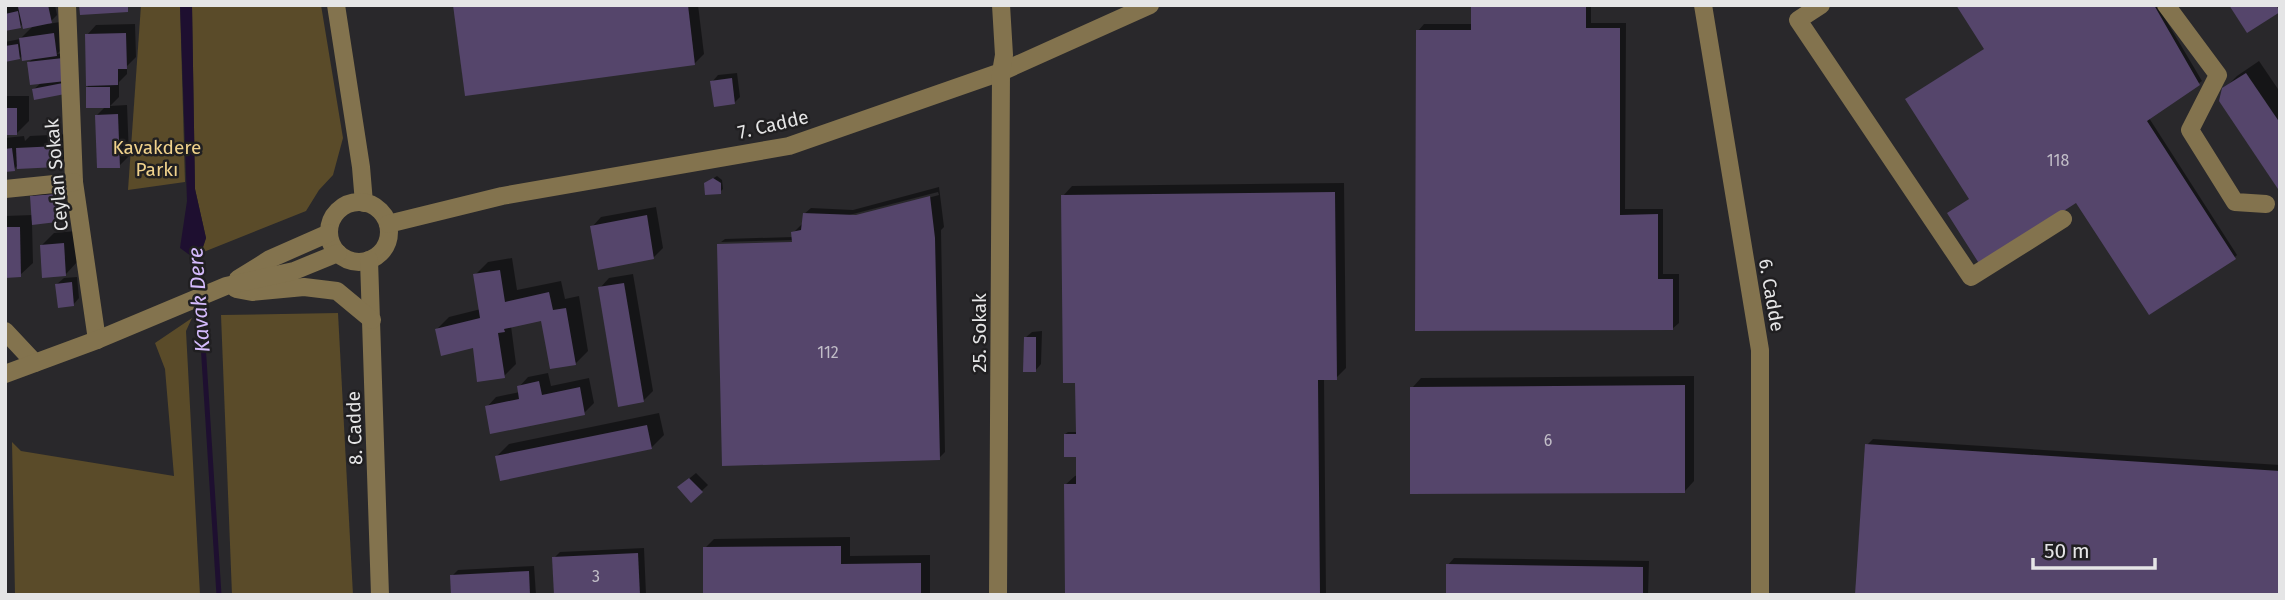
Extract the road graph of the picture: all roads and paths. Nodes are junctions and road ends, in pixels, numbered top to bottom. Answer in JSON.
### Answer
{"nodes":[{"id":1,"x":67,"y":5,"type":"edge"},
{"id":2,"x":336,"y":5,"type":"edge"},
{"id":3,"x":1001,"y":5,"type":"edge"},
{"id":4,"x":1150,"y":5,"type":"edge"},
{"id":5,"x":1703,"y":5,"type":"edge"},
{"id":6,"x":1821,"y":5,"type":"edge"},
{"id":7,"x":2166,"y":5,"type":"edge"},
{"id":8,"x":1001,"y":72,"type":"junction"},
{"id":9,"x":75,"y":182,"type":"junction"},
{"id":10,"x":5,"y":189,"type":"edge"},
{"id":11,"x":364,"y":203,"type":"junction"},
{"id":12,"x":2266,"y":204,"type":"dead end"},
{"id":13,"x":2063,"y":219,"type":"dead end"},
{"id":14,"x":388,"y":224,"type":"junction"},
{"id":15,"x":329,"y":233,"type":"junction"},
{"id":16,"x":338,"y":253,"type":"junction"},
{"id":17,"x":369,"y":260,"type":"junction"},
{"id":18,"x":226,"y":286,"type":"junction"},
{"id":19,"x":372,"y":320,"type":"junction"},
{"id":20,"x":5,"y":331,"type":"edge"},
{"id":21,"x":97,"y":340,"type":"junction"},
{"id":22,"x":35,"y":363,"type":"junction"},
{"id":23,"x":5,"y":374,"type":"edge"},
{"id":24,"x":380,"y":595,"type":"edge"},
{"id":25,"x":998,"y":595,"type":"edge"},
{"id":26,"x":1760,"y":595,"type":"edge"}],
"edges":[{"from":1,"to":9,"type":"street","name":"Ceylan Sokak"},
{"from":2,"to":11,"type":"street"},
{"from":3,"to":8,"type":"street","name":"25. Sokak"},
{"from":4,"to":8,"type":"street","name":"7. Cadde"},
{"from":5,"to":26,"type":"street","name":"6. Cadde"},
{"from":6,"to":13,"type":"street"},
{"from":7,"to":12,"type":"street"},
{"from":8,"to":14,"type":"street","name":"7. Cadde"},
{"from":8,"to":25,"type":"street","name":"25. Sokak"},
{"from":9,"to":10,"type":"street"},
{"from":9,"to":21,"type":"street","name":"Ceylan Sokak"},
{"from":11,"to":14,"type":"street"},
{"from":11,"to":15,"type":"street"},
{"from":14,"to":17,"type":"street"},
{"from":15,"to":16,"type":"street"},
{"from":15,"to":18,"type":"street"},
{"from":16,"to":17,"type":"street"},
{"from":16,"to":18,"type":"street"},
{"from":17,"to":19,"type":"street","name":"8. Cadde"},
{"from":18,"to":19,"type":"street"},
{"from":18,"to":21,"type":"street"},
{"from":19,"to":24,"type":"street","name":"8. Cadde"},
{"from":20,"to":22,"type":"street"},
{"from":21,"to":22,"type":"street"},
{"from":22,"to":23,"type":"street"}]}
